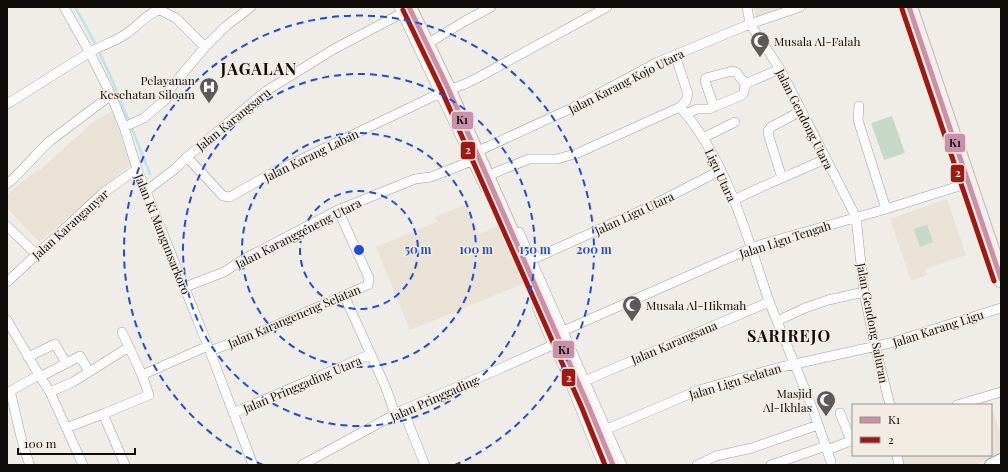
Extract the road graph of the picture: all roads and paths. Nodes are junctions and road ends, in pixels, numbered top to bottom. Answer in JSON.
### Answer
{"nodes":[{"id":1,"x":64,"y":7,"type":"edge"},
{"id":2,"x":251,"y":7,"type":"edge"},
{"id":3,"x":491,"y":7,"type":"edge"},
{"id":4,"x":606,"y":7,"type":"edge"},
{"id":5,"x":747,"y":7,"type":"edge"},
{"id":6,"x":800,"y":7,"type":"edge"},
{"id":7,"x":909,"y":7,"type":"edge"},
{"id":8,"x":593,"y":10,"type":"edge"},
{"id":9,"x":146,"y":11,"type":"edge"},
{"id":10,"x":410,"y":11,"type":"edge"},
{"id":11,"x":750,"y":24,"type":"junction"},
{"id":12,"x":429,"y":43,"type":"junction"},
{"id":13,"x":205,"y":47,"type":"junction"},
{"id":14,"x":96,"y":50,"type":"junction"},
{"id":15,"x":675,"y":55,"type":"junction"},
{"id":16,"x":780,"y":69,"type":"junction"},
{"id":17,"x":745,"y":84,"type":"junction"},
{"id":18,"x":448,"y":90,"type":"junction"},
{"id":19,"x":111,"y":95,"type":"junction"},
{"id":20,"x":7,"y":104,"type":"edge"},
{"id":21,"x":714,"y":106,"type":"junction"},
{"id":22,"x":859,"y":106,"type":"dead end"},
{"id":23,"x":683,"y":111,"type":"junction"},
{"id":24,"x":800,"y":111,"type":"junction"},
{"id":25,"x":734,"y":122,"type":"dead end"},
{"id":26,"x":128,"y":125,"type":"junction"},
{"id":27,"x":704,"y":138,"type":"junction"},
{"id":28,"x":474,"y":151,"type":"junction"},
{"id":29,"x":187,"y":157,"type":"junction"},
{"id":30,"x":825,"y":159,"type":"junction"},
{"id":31,"x":137,"y":169,"type":"junction"},
{"id":32,"x":721,"y":170,"type":"junction"},
{"id":33,"x":489,"y":175,"type":"junction"},
{"id":34,"x":782,"y":178,"type":"junction"},
{"id":35,"x":969,"y":183,"type":"junction"},
{"id":36,"x":7,"y":184,"type":"edge"},
{"id":37,"x":146,"y":191,"type":"junction"},
{"id":38,"x":734,"y":200,"type":"junction"},
{"id":39,"x":886,"y":209,"type":"junction"},
{"id":40,"x":338,"y":210,"type":"junction"},
{"id":41,"x":856,"y":217,"type":"junction"},
{"id":42,"x":502,"y":218,"type":"junction"},
{"id":43,"x":7,"y":226,"type":"edge"},
{"id":44,"x":752,"y":248,"type":"junction"},
{"id":45,"x":522,"y":252,"type":"junction"},
{"id":46,"x":36,"y":254,"type":"junction"},
{"id":47,"x":1001,"y":279,"type":"edge"},
{"id":48,"x":7,"y":282,"type":"edge"},
{"id":49,"x":185,"y":287,"type":"junction"},
{"id":50,"x":864,"y":292,"type":"junction"},
{"id":51,"x":344,"y":295,"type":"junction"},
{"id":52,"x":770,"y":302,"type":"junction"},
{"id":53,"x":1001,"y":308,"type":"edge"},
{"id":54,"x":7,"y":320,"type":"edge"},
{"id":55,"x":777,"y":321,"type":"junction"},
{"id":56,"x":122,"y":332,"type":"dead end"},
{"id":57,"x":558,"y":337,"type":"junction"},
{"id":58,"x":880,"y":345,"type":"junction"},
{"id":59,"x":129,"y":347,"type":"junction"},
{"id":60,"x":209,"y":349,"type":"junction"},
{"id":61,"x":371,"y":354,"type":"junction"},
{"id":62,"x":28,"y":357,"type":"junction"},
{"id":63,"x":565,"y":362,"type":"junction"},
{"id":64,"x":66,"y":363,"type":"junction"},
{"id":65,"x":795,"y":364,"type":"junction"},
{"id":66,"x":89,"y":372,"type":"junction"},
{"id":67,"x":142,"y":375,"type":"junction"},
{"id":68,"x":39,"y":376,"type":"junction"},
{"id":69,"x":582,"y":382,"type":"junction"},
{"id":70,"x":8,"y":392,"type":"edge"},
{"id":71,"x":50,"y":392,"type":"junction"},
{"id":72,"x":1001,"y":392,"type":"edge"},
{"id":73,"x":890,"y":404,"type":"edge"},
{"id":74,"x":960,"y":404,"type":"edge"},
{"id":75,"x":399,"y":412,"type":"junction"},
{"id":76,"x":233,"y":413,"type":"junction"},
{"id":77,"x":840,"y":413,"type":"dead end"},
{"id":78,"x":103,"y":414,"type":"junction"},
{"id":79,"x":818,"y":424,"type":"junction"},
{"id":80,"x":66,"y":428,"type":"junction"},
{"id":81,"x":602,"y":431,"type":"junction"},
{"id":82,"x":852,"y":440,"type":"edge"},
{"id":83,"x":826,"y":448,"type":"junction"},
{"id":84,"x":610,"y":449,"type":"junction"},
{"id":85,"x":1001,"y":460,"type":"edge"},
{"id":86,"x":28,"y":464,"type":"edge"},
{"id":87,"x":83,"y":465,"type":"edge"},
{"id":88,"x":125,"y":465,"type":"edge"},
{"id":89,"x":253,"y":465,"type":"edge"},
{"id":90,"x":302,"y":465,"type":"edge"},
{"id":91,"x":425,"y":465,"type":"edge"},
{"id":92,"x":604,"y":465,"type":"edge"},
{"id":93,"x":613,"y":465,"type":"edge"},
{"id":94,"x":622,"y":465,"type":"edge"},
{"id":95,"x":697,"y":465,"type":"edge"},
{"id":96,"x":771,"y":465,"type":"edge"},
{"id":97,"x":831,"y":465,"type":"edge"},
{"id":98,"x":991,"y":465,"type":"edge"}],
"edges":[{"from":1,"to":14,"type":"street","name":"Jalan Ki Mangunsarkoro"},
{"from":2,"to":13,"type":"street"},
{"from":3,"to":12,"type":"street"},
{"from":4,"to":8,"type":"street","name":"Jalan Karang Laban"},
{"from":5,"to":11,"type":"street"},
{"from":6,"to":11,"type":"street","name":"Jalan Karang Kojo Utara"},
{"from":7,"to":35,"type":"highway"},
{"from":8,"to":18,"type":"street","name":"Jalan Karang Laban"},
{"from":9,"to":13,"type":"street"},
{"from":9,"to":14,"type":"street"},
{"from":10,"to":12,"type":"main road"},
{"from":10,"to":18,"type":"street"},
{"from":10,"to":29,"type":"street","name":"Jalan Karangsaru"},
{"from":11,"to":15,"type":"street","name":"Jalan Karang Kojo Utara"},
{"from":11,"to":16,"type":"street","name":"Jalan Gendong Utara"},
{"from":12,"to":18,"type":"main road"},
{"from":13,"to":26,"type":"street"},
{"from":14,"to":19,"type":"street","name":"Jalan Ki Mangunsarkoro"},
{"from":14,"to":20,"type":"street"},
{"from":15,"to":23,"type":"street"},
{"from":15,"to":28,"type":"street","name":"Jalan Karang Kojo Utara"},
{"from":16,"to":17,"type":"street"},
{"from":16,"to":24,"type":"street","name":"Jalan Gendong Utara"},
{"from":17,"to":21,"type":"street"},
{"from":17,"to":21,"type":"street"},
{"from":18,"to":28,"type":"main road"},
{"from":18,"to":29,"type":"street","name":"Jalan Karang Laban"},
{"from":19,"to":26,"type":"street","name":"Jalan Ki Mangunsarkoro"},
{"from":19,"to":36,"type":"street"},
{"from":21,"to":23,"type":"street"},
{"from":22,"to":39,"type":"street"},
{"from":23,"to":27,"type":"street","name":"Ligu Utara"},
{"from":23,"to":33,"type":"street"},
{"from":24,"to":30,"type":"street","name":"Jalan Gendong Utara"},
{"from":24,"to":34,"type":"street"},
{"from":25,"to":27,"type":"street"},
{"from":26,"to":31,"type":"street","name":"Jalan Ki Mangunsarkoro"},
{"from":27,"to":32,"type":"street","name":"Ligu Utara"},
{"from":28,"to":33,"type":"main road"},
{"from":28,"to":40,"type":"street","name":"Jalan Karanggeneng Utara"},
{"from":28,"to":42,"type":"street"},
{"from":29,"to":37,"type":"street","name":"Jalan Karangsaru"},
{"from":30,"to":34,"type":"street"},
{"from":30,"to":41,"type":"street","name":"Jalan Gendong Utara"},
{"from":31,"to":37,"type":"street","name":"Jalan Ki Mangunsarkoro"},
{"from":31,"to":46,"type":"street","name":"Jalan Karanganyar"},
{"from":32,"to":38,"type":"street","name":"Ligu Utara"},
{"from":32,"to":45,"type":"street","name":"Jalan Ligu Utara"},
{"from":33,"to":42,"type":"main road"},
{"from":33,"to":45,"type":"street"},
{"from":34,"to":38,"type":"street"},
{"from":35,"to":39,"type":"street","name":"Jalan Ligu Tengah"},
{"from":35,"to":47,"type":"highway"},
{"from":37,"to":49,"type":"street","name":"Jalan Ki Mangunsarkoro"},
{"from":38,"to":44,"type":"street","name":"Ligu Utara"},
{"from":39,"to":41,"type":"street","name":"Jalan Ligu Tengah"},
{"from":40,"to":49,"type":"street","name":"Jalan Karanggeneng Utara"},
{"from":40,"to":51,"type":"street","name":"Jalan Karangeneng Selatan"},
{"from":41,"to":44,"type":"street","name":"Jalan Ligu Tengah"},
{"from":41,"to":50,"type":"street","name":"Jalan Gendong Saluran"},
{"from":42,"to":45,"type":"main road"},
{"from":43,"to":46,"type":"street"},
{"from":44,"to":52,"type":"street","name":"Ligu Utara"},
{"from":44,"to":57,"type":"street","name":"Jalan Ligu Tengah"},
{"from":45,"to":57,"type":"main road"},
{"from":46,"to":48,"type":"street","name":"Jalan Karanganyar"},
{"from":49,"to":60,"type":"street","name":"Jalan Ki Mangunsarkoro"},
{"from":50,"to":55,"type":"street"},
{"from":50,"to":58,"type":"street","name":"Jalan Gendong Saluran"},
{"from":51,"to":60,"type":"street","name":"Jalan Karangeneng Selatan"},
{"from":51,"to":61,"type":"street","name":"Jalan Pringgading Utara"},
{"from":52,"to":55,"type":"street","name":"Ligu Utara"},
{"from":52,"to":69,"type":"street","name":"Jalan Karangsana"},
{"from":53,"to":58,"type":"street","name":"Jalan Karang Ligu"},
{"from":54,"to":62,"type":"street"},
{"from":55,"to":65,"type":"street","name":"Ligu Utara"},
{"from":56,"to":59,"type":"street"},
{"from":57,"to":63,"type":"main road"},
{"from":57,"to":69,"type":"street"},
{"from":57,"to":75,"type":"street","name":"Jalan Pringgading"},
{"from":58,"to":65,"type":"street","name":"Jalan Ligu Selatan"},
{"from":58,"to":73,"type":"street","name":"Jalan Gendong Saluran"},
{"from":59,"to":66,"type":"street"},
{"from":59,"to":67,"type":"street"},
{"from":60,"to":67,"type":"street","name":"Jalan Karangeneng Selatan"},
{"from":60,"to":76,"type":"street","name":"Jalan Ki Mangunsarkoro"},
{"from":61,"to":75,"type":"street","name":"Jalan Pringgading Utara"},
{"from":61,"to":76,"type":"street","name":"Jalan Pringgading Utara"},
{"from":62,"to":64,"type":"street"},
{"from":62,"to":68,"type":"street"},
{"from":63,"to":69,"type":"main road"},
{"from":63,"to":92,"type":"street"},
{"from":64,"to":66,"type":"street"},
{"from":64,"to":68,"type":"street"},
{"from":65,"to":79,"type":"street","name":"Ligu Utara"},
{"from":65,"to":81,"type":"street","name":"Jalan Ligu Selatan"},
{"from":66,"to":71,"type":"street"},
{"from":67,"to":78,"type":"street"},
{"from":68,"to":70,"type":"street"},
{"from":68,"to":71,"type":"street"},
{"from":69,"to":81,"type":"main road"},
{"from":70,"to":86,"type":"street"},
{"from":71,"to":80,"type":"street"},
{"from":72,"to":74,"type":"street"},
{"from":75,"to":90,"type":"street","name":"Jalan Pringgading"},
{"from":75,"to":91,"type":"street","name":"Jalan Pringgading Utara"},
{"from":76,"to":89,"type":"street","name":"Jalan Ki Mangunsarkoro"},
{"from":77,"to":82,"type":"street"},
{"from":78,"to":80,"type":"street"},
{"from":78,"to":88,"type":"street"},
{"from":79,"to":83,"type":"street","name":"Ligu Utara"},
{"from":79,"to":95,"type":"street"},
{"from":80,"to":87,"type":"street"},
{"from":81,"to":84,"type":"main road"},
{"from":82,"to":83,"type":"street"},
{"from":83,"to":96,"type":"street"},
{"from":83,"to":97,"type":"street","name":"Ligu Utara"},
{"from":84,"to":93,"type":"main road"},
{"from":84,"to":94,"type":"street"},
{"from":85,"to":98,"type":"main road"}]}
